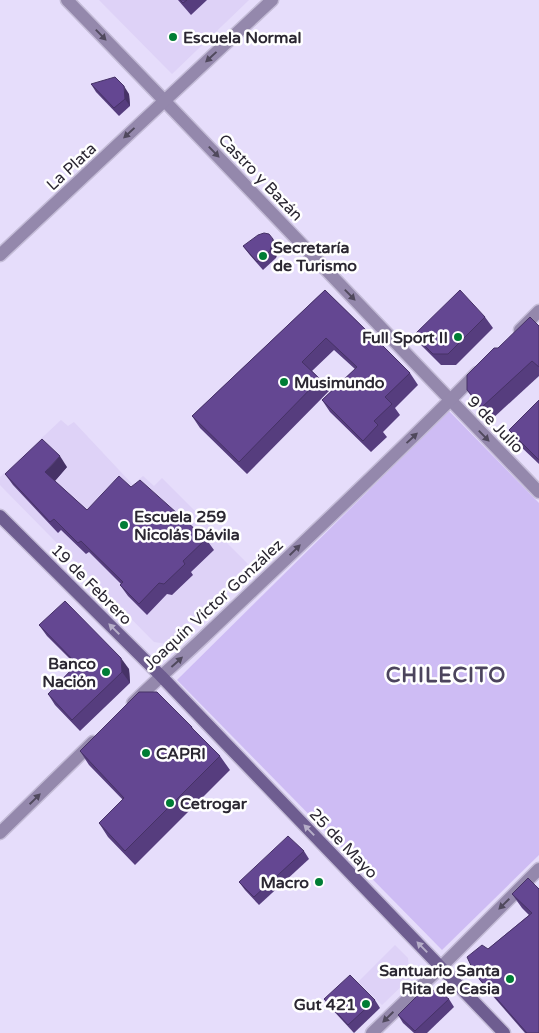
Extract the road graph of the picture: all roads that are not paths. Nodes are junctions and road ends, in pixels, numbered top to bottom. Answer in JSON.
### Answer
{"nodes":[{"id":1,"x":67,"y":0,"type":"edge"},
{"id":2,"x":272,"y":0,"type":"edge"},
{"id":3,"x":165,"y":100,"type":"junction"},
{"id":4,"x":0,"y":255,"type":"edge"},
{"id":5,"x":539,"y":311,"type":"edge"},
{"id":6,"x":512,"y":338,"type":"edge"},
{"id":7,"x":484,"y":366,"type":"edge"},
{"id":8,"x":450,"y":401,"type":"junction"},
{"id":9,"x":539,"y":492,"type":"edge"},
{"id":10,"x":0,"y":516,"type":"edge"},
{"id":11,"x":161,"y":676,"type":"junction"},
{"id":12,"x":126,"y":710,"type":"edge"},
{"id":13,"x":105,"y":731,"type":"edge"},
{"id":14,"x":0,"y":833,"type":"edge"},
{"id":15,"x":539,"y":869,"type":"edge"},
{"id":16,"x":441,"y":967,"type":"junction"},
{"id":17,"x":372,"y":1033,"type":"edge"},
{"id":18,"x":504,"y":1033,"type":"edge"}],
"edges":[{"from":1,"to":3,"type":"street","name":"Castro y Bazán","one_way":true},
{"from":2,"to":3,"type":"street","name":"La Plata","one_way":true},
{"from":3,"to":4,"type":"street","name":"La Plata","one_way":true},
{"from":3,"to":8,"type":"street","name":"Castro y Bazán","one_way":true},
{"from":5,"to":6,"type":"street"},
{"from":7,"to":8,"type":"street","name":"Joaquín Víctor González"},
{"from":8,"to":9,"type":"street","name":"9 de Julio","one_way":true},
{"from":11,"to":8,"type":"street","name":"Joaquín Víctor González","one_way":true},
{"from":11,"to":10,"type":"main road","name":"19 de Febrero","one_way":true},
{"from":11,"to":12,"type":"street","name":"Joaquín Víctor González"},
{"from":16,"to":11,"type":"main road","name":"25 de Mayo","one_way":true},
{"from":14,"to":13,"type":"street","one_way":true},
{"from":15,"to":16,"type":"street","one_way":true},
{"from":16,"to":17,"type":"street","one_way":true},
{"from":16,"to":18,"type":"main road","name":"25 de Mayo"}]}
